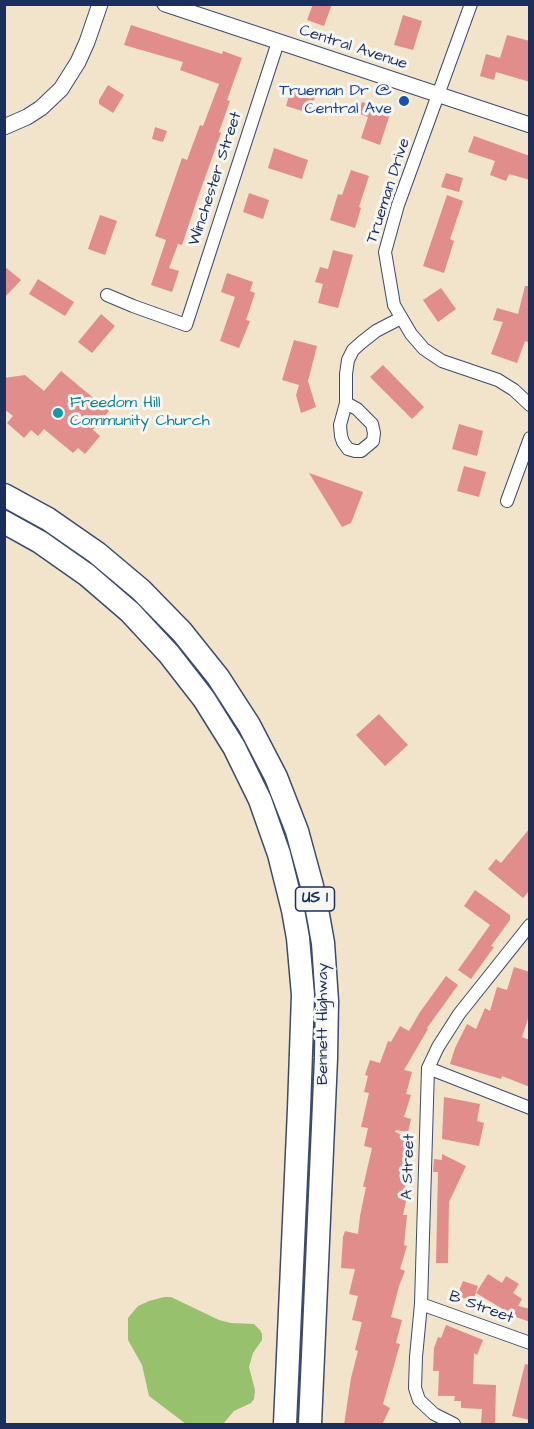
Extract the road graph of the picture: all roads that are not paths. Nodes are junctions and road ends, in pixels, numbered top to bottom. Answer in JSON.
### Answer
{"nodes":[{"id":1,"x":100,"y":4,"type":"edge"},
{"id":2,"x":165,"y":4,"type":"edge"},
{"id":3,"x":471,"y":4,"type":"edge"},
{"id":4,"x":278,"y":42,"type":"junction"},
{"id":5,"x":438,"y":95,"type":"junction"},
{"id":6,"x":530,"y":125,"type":"edge"},
{"id":7,"x":4,"y":127,"type":"edge"},
{"id":8,"x":107,"y":295,"type":"dead end"},
{"id":9,"x":401,"y":318,"type":"junction"},
{"id":10,"x":346,"y":403,"type":"dead end"},
{"id":11,"x":530,"y":405,"type":"edge"},
{"id":12,"x":530,"y":438,"type":"edge"},
{"id":13,"x":4,"y":495,"type":"edge"},
{"id":14,"x":507,"y":501,"type":"dead end"},
{"id":15,"x":4,"y":522,"type":"edge"},
{"id":16,"x":528,"y":930,"type":"edge"},
{"id":17,"x":429,"y":1068,"type":"junction"},
{"id":18,"x":530,"y":1108,"type":"edge"},
{"id":19,"x":421,"y":1304,"type":"junction"},
{"id":20,"x":530,"y":1343,"type":"edge"},
{"id":21,"x":285,"y":1425,"type":"edge"},
{"id":22,"x":310,"y":1425,"type":"edge"},
{"id":23,"x":454,"y":1425,"type":"edge"}],
"edges":[{"from":1,"to":7,"type":"street"},
{"from":2,"to":4,"type":"street","name":"Central Avenue"},
{"from":3,"to":5,"type":"street","name":"Trueman Drive"},
{"from":4,"to":5,"type":"street","name":"Central Avenue"},
{"from":4,"to":8,"type":"street","name":"Winchester Street"},
{"from":5,"to":6,"type":"street","name":"Central Avenue"},
{"from":5,"to":9,"type":"street","name":"Trueman Drive"},
{"from":9,"to":10,"type":"street"},
{"from":9,"to":11,"type":"street","name":"Trueman Drive"},
{"from":12,"to":14,"type":"street"},
{"from":13,"to":22,"type":"highway","name":"Bennett Highway","number":"US 1"},
{"from":15,"to":21,"type":"highway","name":"Bennett Highway","number":"US 1"},
{"from":16,"to":17,"type":"street","name":"A Street"},
{"from":17,"to":18,"type":"street"},
{"from":17,"to":19,"type":"street","name":"A Street"},
{"from":19,"to":20,"type":"street","name":"B Street"},
{"from":19,"to":23,"type":"street","name":"A Street"}]}
